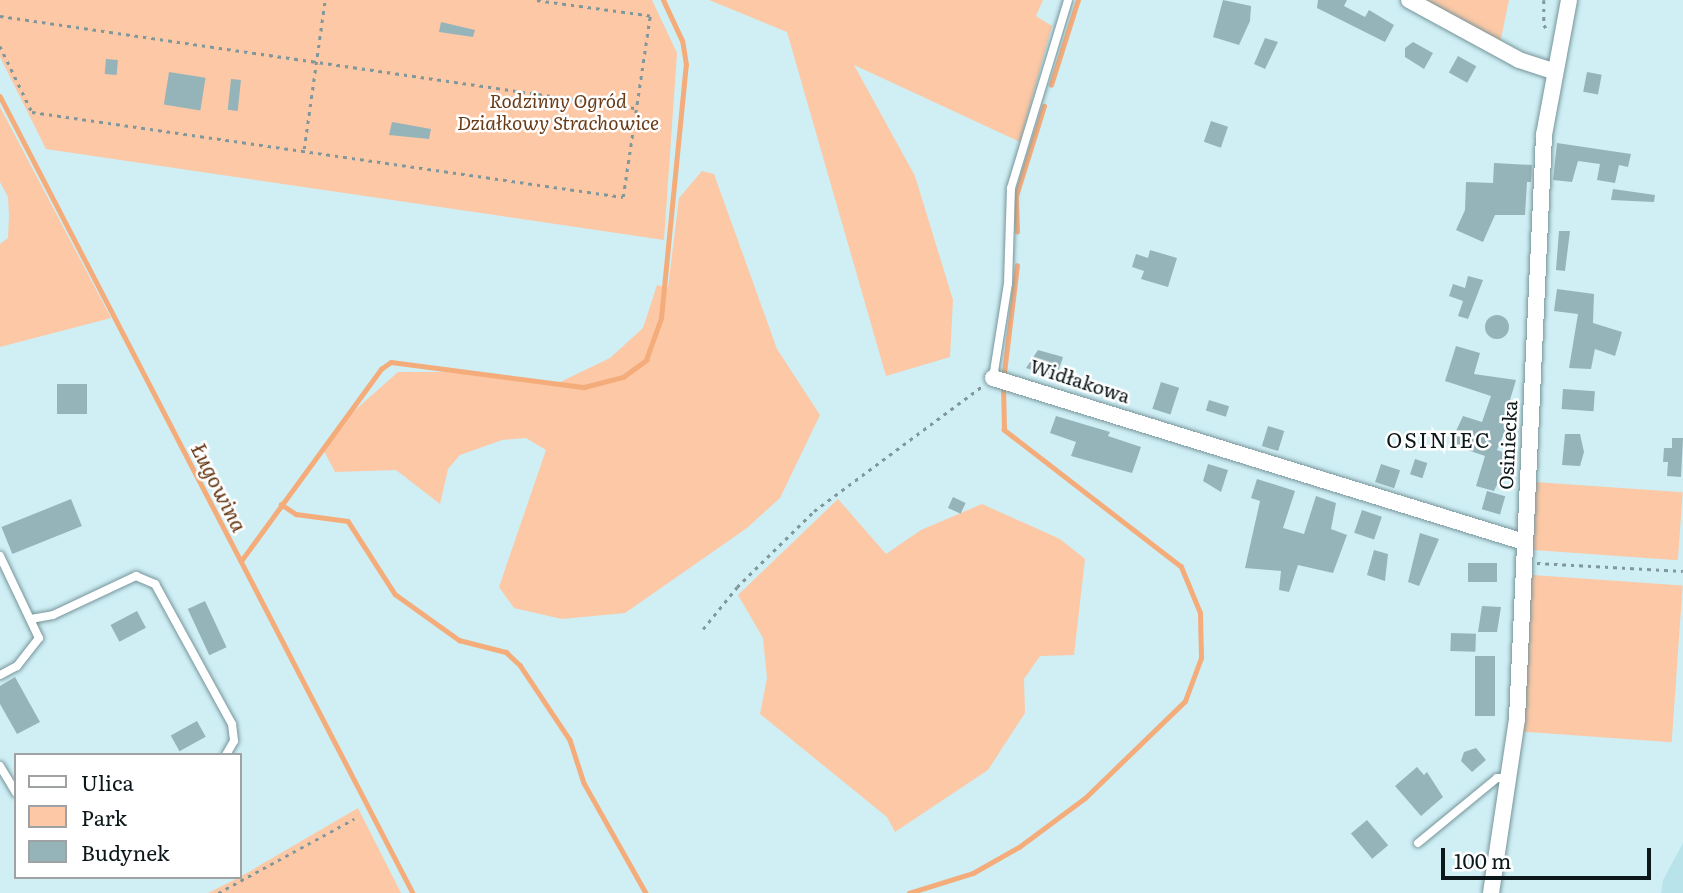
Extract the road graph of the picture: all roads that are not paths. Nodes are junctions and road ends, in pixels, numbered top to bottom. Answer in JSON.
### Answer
{"nodes":[{"id":1,"x":1068,"y":0,"type":"edge"},
{"id":2,"x":1409,"y":0,"type":"edge"},
{"id":3,"x":1569,"y":0,"type":"edge"},
{"id":4,"x":1553,"y":71,"type":"junction"},
{"id":5,"x":993,"y":378,"type":"joint"},
{"id":6,"x":1524,"y":542,"type":"junction"},
{"id":7,"x":0,"y":556,"type":"edge"},
{"id":8,"x":31,"y":619,"type":"junction"},
{"id":9,"x":0,"y":675,"type":"edge"},
{"id":10,"x":227,"y":753,"type":"edge"},
{"id":11,"x":0,"y":766,"type":"edge"},
{"id":12,"x":1510,"y":779,"type":"junction"},
{"id":13,"x":14,"y":790,"type":"edge"},
{"id":14,"x":1418,"y":843,"type":"dead end"},
{"id":15,"x":1491,"y":893,"type":"edge"}],
"edges":[{"from":1,"to":5,"type":"lane"},
{"from":2,"to":4,"type":"street"},
{"from":3,"to":4,"type":"street","name":"Osiniecka"},
{"from":4,"to":6,"type":"street","name":"Osiniecka"},
{"from":5,"to":6,"type":"street","name":"Widłakowa"},
{"from":6,"to":12,"type":"street","name":"Osiniecka"},
{"from":7,"to":8,"type":"lane"},
{"from":8,"to":9,"type":"lane"},
{"from":8,"to":10,"type":"lane"},
{"from":11,"to":13,"type":"lane"},
{"from":12,"to":14,"type":"lane"},
{"from":12,"to":15,"type":"street","name":"Osiniecka"}]}
